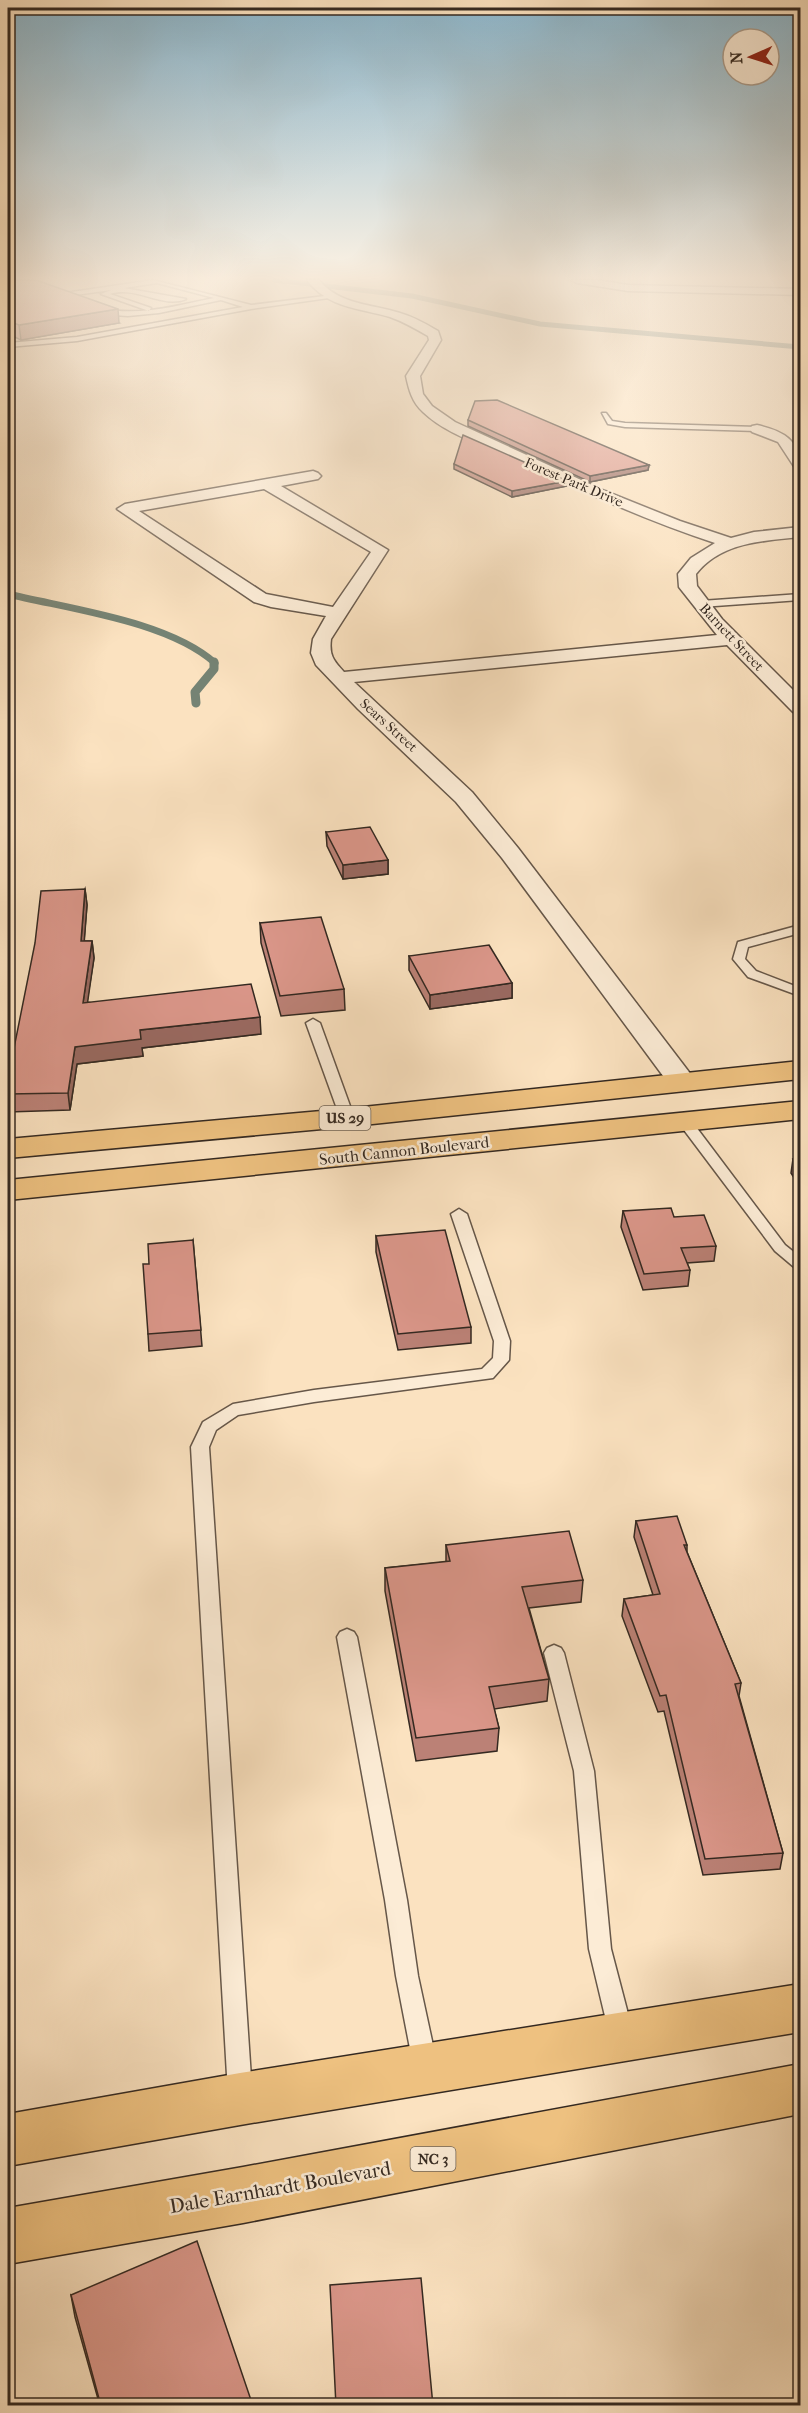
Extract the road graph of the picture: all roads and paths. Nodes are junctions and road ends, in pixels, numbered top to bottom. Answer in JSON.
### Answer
{"nodes":[{"id":1,"x":416,"y":393,"type":"edge"},
{"id":2,"x":604,"y":414,"type":"dead end"},
{"id":3,"x":757,"y":429,"type":"joint"},
{"id":4,"x":801,"y":465,"type":"edge"},
{"id":5,"x":313,"y":476,"type":"dead end"},
{"id":6,"x":266,"y":484,"type":"junction"},
{"id":7,"x":801,"y":532,"type":"edge"},
{"id":8,"x":731,"y":543,"type":"junction"},
{"id":9,"x":801,"y":597,"type":"edge"},
{"id":10,"x":701,"y":604,"type":"junction"},
{"id":11,"x":339,"y":613,"type":"junction"},
{"id":12,"x":732,"y":639,"type":"junction"},
{"id":13,"x":339,"y":678,"type":"junction"},
{"id":14,"x":801,"y":708,"type":"edge"},
{"id":15,"x":801,"y":929,"type":"edge"},
{"id":16,"x":801,"y":992,"type":"edge"},
{"id":17,"x":313,"y":1023,"type":"dead end"},
{"id":18,"x":801,"y":1070,"type":"edge"},
{"id":19,"x":682,"y":1082,"type":"junction"},
{"id":20,"x":801,"y":1110,"type":"edge"},
{"id":21,"x":347,"y":1117,"type":"junction"},
{"id":22,"x":685,"y":1122,"type":"junction"},
{"id":23,"x":8,"y":1149,"type":"edge"},
{"id":24,"x":8,"y":1190,"type":"edge"},
{"id":25,"x":459,"y":1214,"type":"dead end"},
{"id":26,"x":801,"y":1264,"type":"edge"},
{"id":27,"x":347,"y":1637,"type":"dead end"},
{"id":28,"x":554,"y":1653,"type":"dead end"},
{"id":29,"x":801,"y":2008,"type":"edge"},
{"id":30,"x":622,"y":2036,"type":"junction"},
{"id":31,"x":426,"y":2070,"type":"junction"},
{"id":32,"x":801,"y":2089,"type":"edge"},
{"id":33,"x":240,"y":2099,"type":"junction"},
{"id":34,"x":8,"y":2140,"type":"edge"},
{"id":35,"x":8,"y":2236,"type":"edge"}],
"edges":[{"from":1,"to":8,"type":"street","name":"Forest Park Drive"},
{"from":2,"to":3,"type":"lane"},
{"from":3,"to":4,"type":"street"},
{"from":5,"to":6,"type":"street"},
{"from":6,"to":11,"type":"street"},
{"from":6,"to":11,"type":"street"},
{"from":7,"to":8,"type":"street","name":"Barnett Street"},
{"from":8,"to":10,"type":"street","name":"Barnett Street"},
{"from":9,"to":10,"type":"lane"},
{"from":10,"to":12,"type":"street","name":"Barnett Street"},
{"from":11,"to":13,"type":"street"},
{"from":12,"to":13,"type":"street","name":"Sears Street"},
{"from":12,"to":14,"type":"street","name":"Barnett Street"},
{"from":13,"to":19,"type":"street","name":"Sears Street"},
{"from":15,"to":16,"type":"lane"},
{"from":17,"to":21,"type":"lane"},
{"from":18,"to":19,"type":"main road","number":"US 29"},
{"from":19,"to":21,"type":"main road","number":"US 29"},
{"from":20,"to":22,"type":"main road","name":"South Cannon Boulevard","number":"US 29"},
{"from":21,"to":23,"type":"main road","number":"US 29"},
{"from":22,"to":24,"type":"main road","name":"South Cannon Boulevard","number":"US 29"},
{"from":22,"to":26,"type":"lane"},
{"from":25,"to":33,"type":"lane"},
{"from":27,"to":31,"type":"lane"},
{"from":28,"to":30,"type":"lane"},
{"from":29,"to":30,"type":"main road"},
{"from":30,"to":31,"type":"main road"},
{"from":31,"to":33,"type":"main road"},
{"from":32,"to":35,"type":"main road","name":"Dale Earnhardt Boulevard","number":"NC 3"},
{"from":33,"to":34,"type":"main road"}]}
